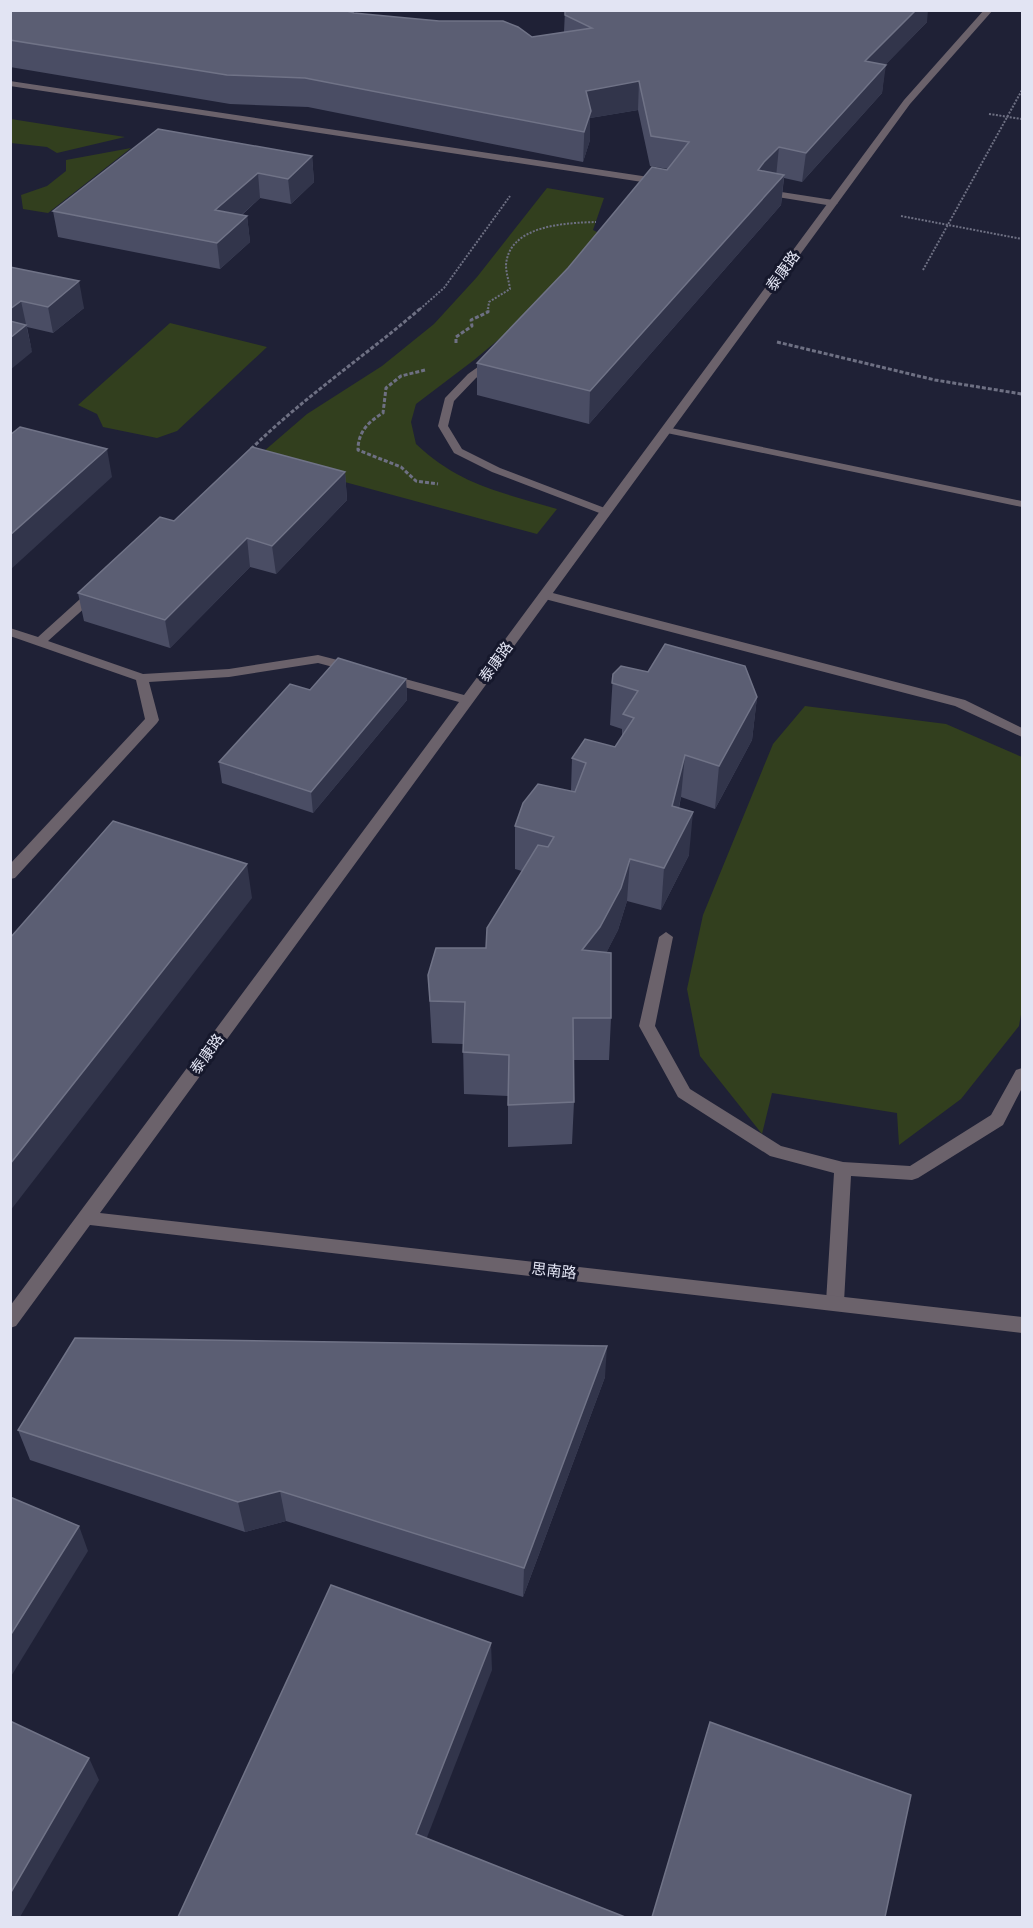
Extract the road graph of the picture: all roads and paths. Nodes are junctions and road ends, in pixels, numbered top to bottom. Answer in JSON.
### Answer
{"nodes":[{"id":1,"x":989,"y":10,"type":"edge"},
{"id":2,"x":10,"y":83,"type":"edge"},
{"id":3,"x":1023,"y":90,"type":"edge"},
{"id":4,"x":989,"y":114,"type":"dead end"},
{"id":5,"x":1007,"y":117,"type":"junction"},
{"id":6,"x":1022,"y":119,"type":"edge"},
{"id":7,"x":677,"y":184,"type":"edge"},
{"id":8,"x":761,"y":191,"type":"edge"},
{"id":9,"x":511,"y":194,"type":"dead end"},
{"id":10,"x":833,"y":203,"type":"junction"},
{"id":11,"x":901,"y":216,"type":"dead end"},
{"id":12,"x":946,"y":225,"type":"junction"},
{"id":13,"x":1023,"y":239,"type":"edge"},
{"id":14,"x":923,"y":270,"type":"dead end"},
{"id":15,"x":738,"y":333,"type":"junction"},
{"id":16,"x":499,"y":356,"type":"edge"},
{"id":17,"x":1023,"y":394,"type":"edge"},
{"id":18,"x":666,"y":430,"type":"junction"},
{"id":19,"x":249,"y":451,"type":"edge"},
{"id":20,"x":1023,"y":504,"type":"edge"},
{"id":21,"x":606,"y":512,"type":"junction"},
{"id":22,"x":102,"y":586,"type":"edge"},
{"id":23,"x":545,"y":595,"type":"junction"},
{"id":24,"x":10,"y":632,"type":"edge"},
{"id":25,"x":41,"y":641,"type":"junction"},
{"id":26,"x":142,"y":678,"type":"junction"},
{"id":27,"x":468,"y":700,"type":"junction"},
{"id":28,"x":1023,"y":734,"type":"edge"},
{"id":29,"x":10,"y":874,"type":"edge"},
{"id":30,"x":666,"y":937,"type":"dead end"},
{"id":31,"x":1023,"y":1074,"type":"edge"},
{"id":32,"x":843,"y":1169,"type":"junction"},
{"id":33,"x":86,"y":1218,"type":"junction"},
{"id":34,"x":835,"y":1302,"type":"junction"},
{"id":35,"x":10,"y":1321,"type":"edge"},
{"id":36,"x":1023,"y":1325,"type":"edge"}],
"edges":[{"from":1,"to":10,"type":"street","name":"泰康路"},
{"from":2,"to":7,"type":"street"},
{"from":3,"to":5,"type":"path"},
{"from":4,"to":5,"type":"path"},
{"from":5,"to":6,"type":"path"},
{"from":5,"to":12,"type":"path"},
{"from":8,"to":10,"type":"street"},
{"from":9,"to":19,"type":"path"},
{"from":10,"to":15,"type":"street","name":"泰康路"},
{"from":11,"to":12,"type":"path"},
{"from":12,"to":13,"type":"path"},
{"from":12,"to":14,"type":"path"},
{"from":15,"to":17,"type":"path"},
{"from":15,"to":18,"type":"street","name":"泰康路"},
{"from":16,"to":21,"type":"street"},
{"from":18,"to":20,"type":"street"},
{"from":18,"to":21,"type":"street","name":"泰康路"},
{"from":21,"to":23,"type":"street","name":"泰康路"},
{"from":22,"to":25,"type":"street"},
{"from":23,"to":27,"type":"street","name":"泰康路"},
{"from":23,"to":28,"type":"street"},
{"from":24,"to":25,"type":"street"},
{"from":25,"to":26,"type":"street"},
{"from":26,"to":27,"type":"street"},
{"from":26,"to":29,"type":"street"},
{"from":27,"to":33,"type":"street","name":"泰康路"},
{"from":30,"to":32,"type":"street"},
{"from":31,"to":32,"type":"street"},
{"from":32,"to":34,"type":"street"},
{"from":33,"to":34,"type":"street","name":"思南路"},
{"from":33,"to":35,"type":"street","name":"泰康路"},
{"from":34,"to":36,"type":"street","name":"思南路"}]}
